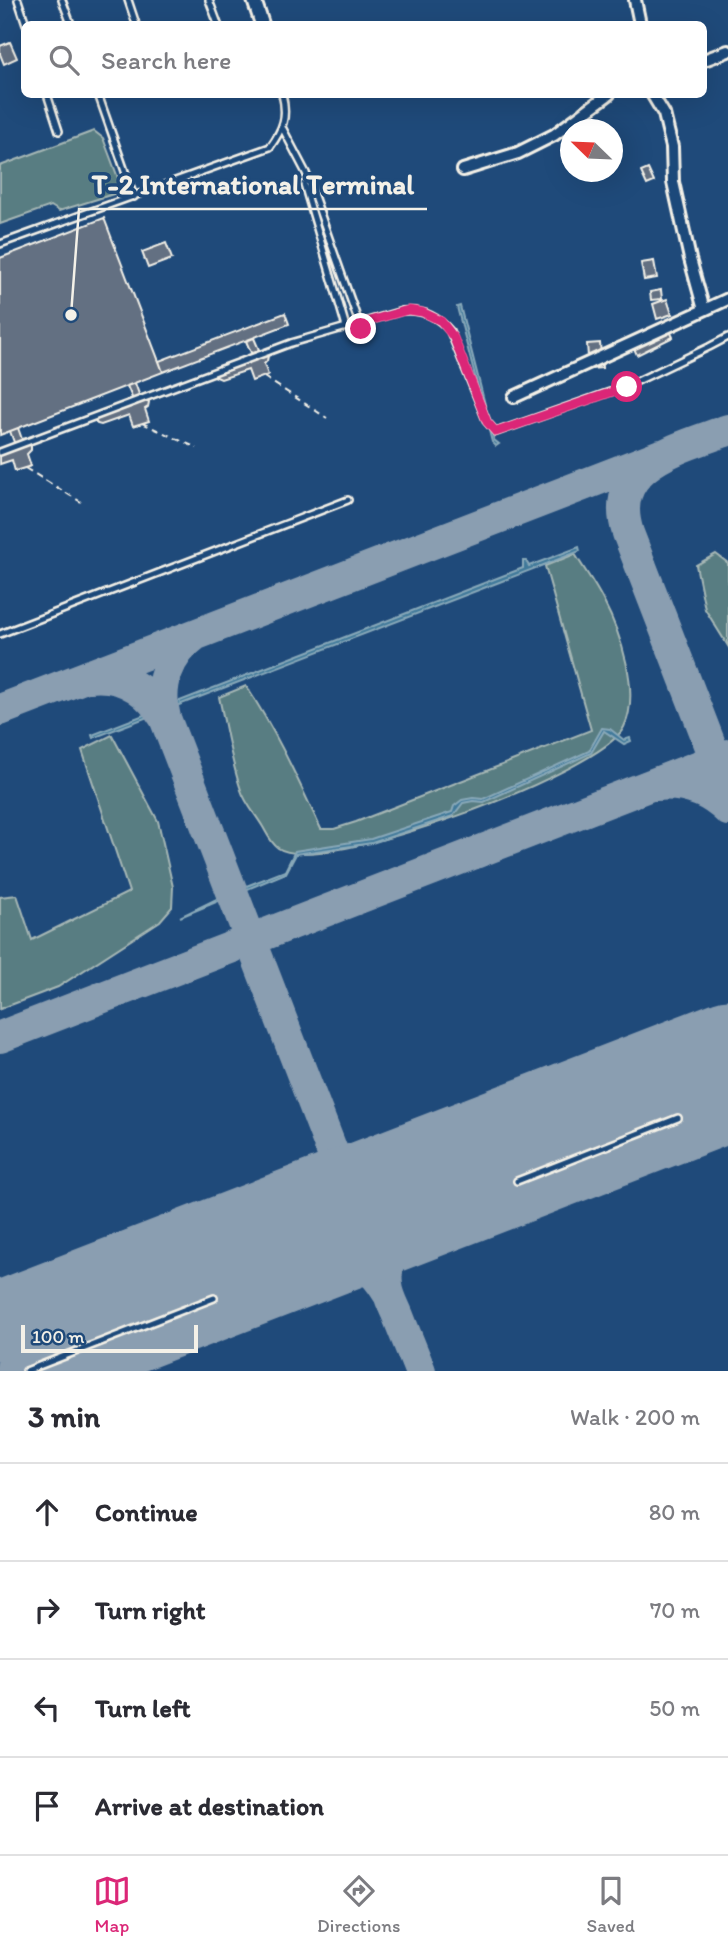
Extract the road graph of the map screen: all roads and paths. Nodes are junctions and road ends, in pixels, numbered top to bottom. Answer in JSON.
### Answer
{"nodes":[{"id":1,"x":18,"y":0,"type":"edge"},
{"id":2,"x":62,"y":0,"type":"edge"},
{"id":3,"x":128,"y":0,"type":"edge"},
{"id":4,"x":209,"y":0,"type":"edge"},
{"id":5,"x":254,"y":0,"type":"edge"},
{"id":6,"x":635,"y":0,"type":"edge"},
{"id":7,"x":25,"y":21,"type":"edge"},
{"id":8,"x":70,"y":21,"type":"edge"},
{"id":9,"x":135,"y":21,"type":"edge"},
{"id":10,"x":217,"y":21,"type":"edge"},
{"id":11,"x":261,"y":21,"type":"edge"},
{"id":12,"x":639,"y":21,"type":"edge"},
{"id":13,"x":728,"y":51,"type":"edge"},
{"id":14,"x":707,"y":59,"type":"edge"},
{"id":15,"x":48,"y":98,"type":"edge"},
{"id":16,"x":99,"y":98,"type":"edge"},
{"id":17,"x":283,"y":98,"type":"edge"},
{"id":18,"x":603,"y":98,"type":"edge"},
{"id":19,"x":654,"y":98,"type":"edge"},
{"id":20,"x":283,"y":129,"type":"junction"},
{"id":21,"x":59,"y":131,"type":"dead end"},
{"id":22,"x":463,"y":170,"type":"dead end"},
{"id":23,"x":304,"y":184,"type":"dead end"},
{"id":24,"x":134,"y":197,"type":"junction"},
{"id":25,"x":0,"y":244,"type":"edge"},
{"id":26,"x":728,"y":299,"type":"edge"},
{"id":27,"x":704,"y":310,"type":"junction"},
{"id":28,"x":360,"y":326,"type":"junction"},
{"id":29,"x":346,"y":327,"type":"dead end"},
{"id":30,"x":728,"y":337,"type":"edge"},
{"id":31,"x":264,"y":377,"type":"dead end"},
{"id":32,"x":514,"y":397,"type":"dead end"},
{"id":33,"x":327,"y":418,"type":"dead end"},
{"id":34,"x":142,"y":423,"type":"dead end"},
{"id":35,"x":197,"y":448,"type":"dead end"},
{"id":36,"x":0,"y":452,"type":"edge"},
{"id":37,"x":25,"y":468,"type":"dead end"},
{"id":38,"x":348,"y":500,"type":"dead end"},
{"id":39,"x":81,"y":502,"type":"dead end"},
{"id":40,"x":0,"y":634,"type":"edge"},
{"id":41,"x":678,"y":1118,"type":"dead end"},
{"id":42,"x":517,"y":1181,"type":"dead end"},
{"id":43,"x":214,"y":1298,"type":"dead end"},
{"id":44,"x":26,"y":1371,"type":"edge"}],
"edges":[{"from":1,"to":7,"type":"lane"},
{"from":2,"to":8,"type":"lane"},
{"from":3,"to":9,"type":"lane"},
{"from":4,"to":10,"type":"lane"},
{"from":5,"to":11,"type":"street"},
{"from":6,"to":12,"type":"street"},
{"from":13,"to":14,"type":"street"},
{"from":15,"to":21,"type":"lane"},
{"from":16,"to":24,"type":"lane"},
{"from":17,"to":20,"type":"lane"},
{"from":18,"to":22,"type":"street"},
{"from":19,"to":27,"type":"street"},
{"from":20,"to":24,"type":"lane"},
{"from":20,"to":28,"type":"lane"},
{"from":23,"to":29,"type":"lane"},
{"from":24,"to":25,"type":"lane"},
{"from":26,"to":27,"type":"street"},
{"from":27,"to":32,"type":"street"},
{"from":28,"to":30,"type":"lane"},
{"from":28,"to":36,"type":"lane"},
{"from":31,"to":33,"type":"path"},
{"from":34,"to":35,"type":"path"},
{"from":37,"to":39,"type":"path"},
{"from":38,"to":40,"type":"lane"},
{"from":41,"to":42,"type":"lane"},
{"from":43,"to":44,"type":"lane"}]}
